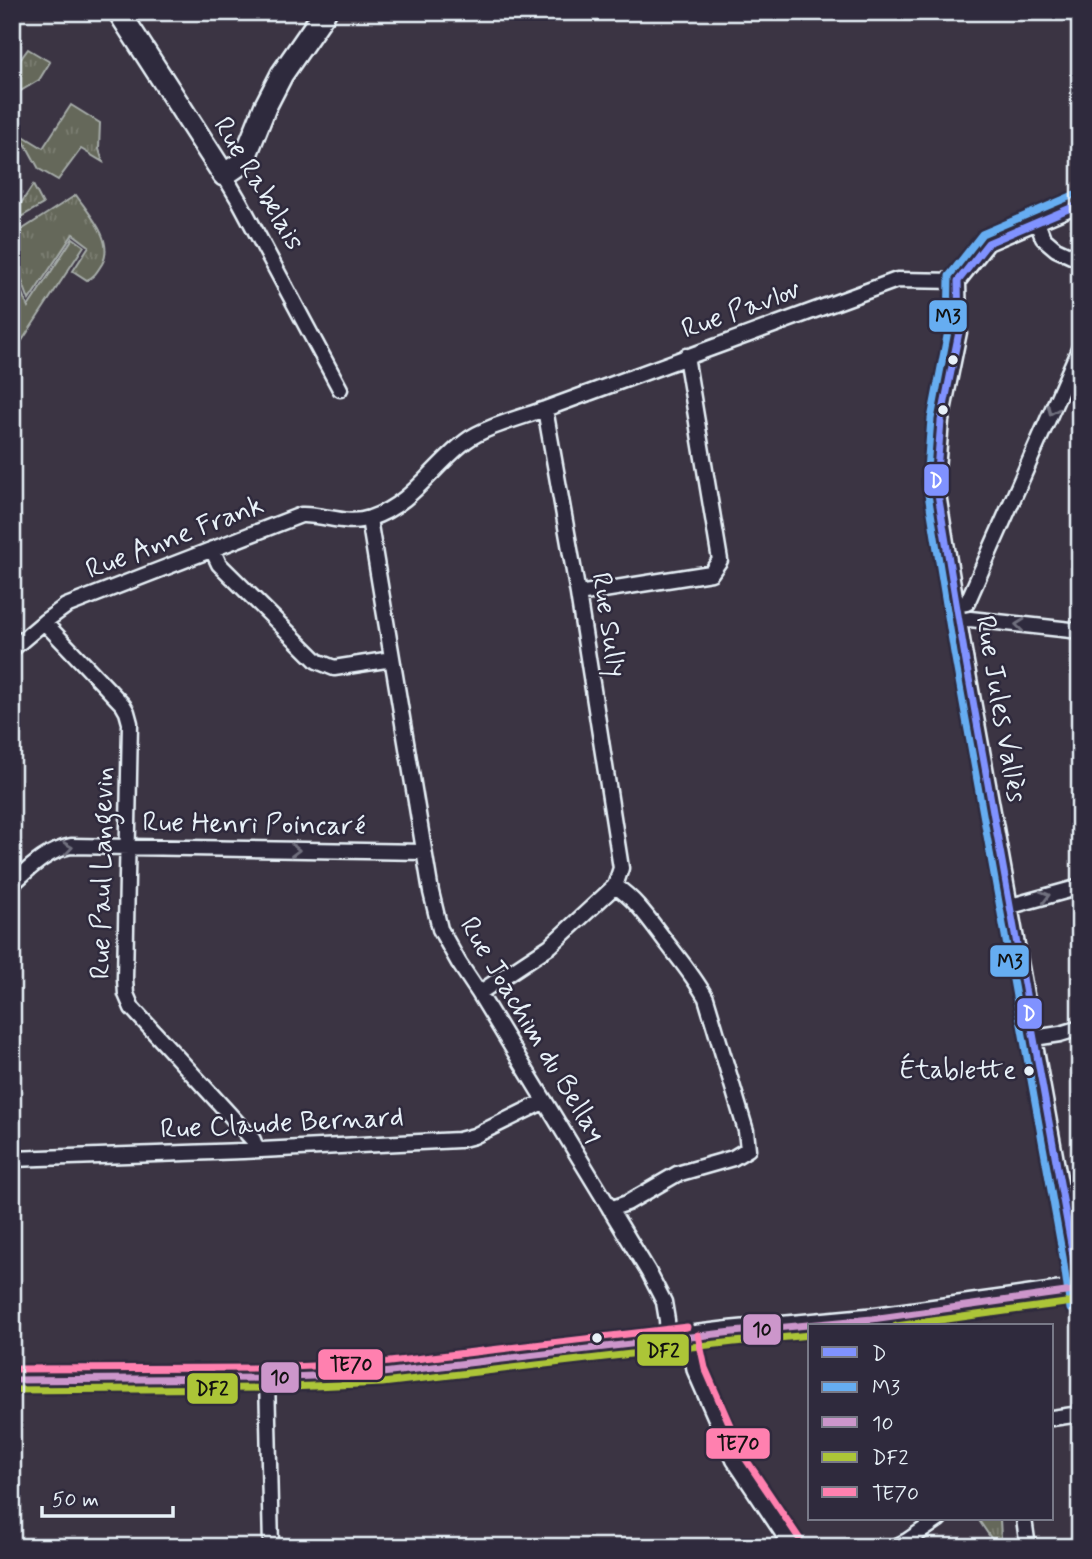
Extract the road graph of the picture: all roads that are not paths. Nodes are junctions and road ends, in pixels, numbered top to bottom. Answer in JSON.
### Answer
{"nodes":[{"id":1,"x":119,"y":12,"type":"edge"},
{"id":2,"x":325,"y":12,"type":"edge"},
{"id":3,"x":224,"y":175,"type":"junction"},
{"id":4,"x":1080,"y":204,"type":"edge"},
{"id":5,"x":1037,"y":222,"type":"junction"},
{"id":6,"x":1080,"y":260,"type":"edge"},
{"id":7,"x":958,"y":281,"type":"junction"},
{"id":8,"x":1080,"y":347,"type":"edge"},
{"id":9,"x":686,"y":356,"type":"junction"},
{"id":10,"x":340,"y":389,"type":"dead end"},
{"id":11,"x":545,"y":409,"type":"junction"},
{"id":12,"x":369,"y":519,"type":"junction"},
{"id":13,"x":212,"y":549,"type":"junction"},
{"id":14,"x":578,"y":594,"type":"junction"},
{"id":15,"x":957,"y":605,"type":"junction"},
{"id":16,"x":960,"y":621,"type":"junction"},
{"id":17,"x":44,"y":622,"type":"junction"},
{"id":18,"x":1080,"y":631,"type":"edge"},
{"id":19,"x":12,"y":649,"type":"edge"},
{"id":20,"x":392,"y":659,"type":"junction"},
{"id":21,"x":128,"y":847,"type":"junction"},
{"id":22,"x":424,"y":852,"type":"junction"},
{"id":23,"x":12,"y":884,"type":"edge"},
{"id":24,"x":615,"y":886,"type":"junction"},
{"id":25,"x":1080,"y":887,"type":"edge"},
{"id":26,"x":1011,"y":906,"type":"junction"},
{"id":27,"x":479,"y":993,"type":"junction"},
{"id":28,"x":1080,"y":1028,"type":"edge"},
{"id":29,"x":1034,"y":1038,"type":"junction"},
{"id":30,"x":545,"y":1101,"type":"junction"},
{"id":31,"x":257,"y":1150,"type":"junction"},
{"id":32,"x":12,"y":1159,"type":"edge"},
{"id":33,"x":610,"y":1209,"type":"junction"},
{"id":34,"x":1079,"y":1296,"type":"edge"},
{"id":35,"x":824,"y":1324,"type":"edge"},
{"id":36,"x":808,"y":1326,"type":"edge"},
{"id":37,"x":678,"y":1339,"type":"junction"},
{"id":38,"x":267,"y":1378,"type":"junction"},
{"id":39,"x":12,"y":1380,"type":"edge"},
{"id":40,"x":1080,"y":1414,"type":"edge"},
{"id":41,"x":1054,"y":1418,"type":"edge"},
{"id":42,"x":938,"y":1520,"type":"edge"},
{"id":43,"x":1024,"y":1520,"type":"edge"},
{"id":44,"x":271,"y":1547,"type":"edge"},
{"id":45,"x":792,"y":1547,"type":"edge"},
{"id":46,"x":895,"y":1547,"type":"edge"},
{"id":47,"x":1028,"y":1547,"type":"edge"}],
"edges":[{"from":1,"to":3,"type":"main road","name":"Rue Rabelais"},
{"from":2,"to":3,"type":"main road"},
{"from":3,"to":10,"type":"street","name":"Rue Rabelais"},
{"from":4,"to":5,"type":"street"},
{"from":5,"to":6,"type":"street"},
{"from":5,"to":7,"type":"street"},
{"from":7,"to":9,"type":"street","name":"Rue Pavlov"},
{"from":7,"to":15,"type":"street","name":"Rue Jules Vallès"},
{"from":8,"to":15,"type":"street","one_way":true},
{"from":9,"to":11,"type":"street","name":"Rue Pavlov"},
{"from":9,"to":14,"type":"street"},
{"from":11,"to":12,"type":"street"},
{"from":11,"to":14,"type":"street","name":"Rue Sully"},
{"from":12,"to":13,"type":"street","name":"Rue Anne Frank"},
{"from":12,"to":20,"type":"street","name":"Rue Joachim du Bellay"},
{"from":13,"to":17,"type":"street","name":"Rue Anne Frank"},
{"from":13,"to":20,"type":"street"},
{"from":14,"to":24,"type":"street","name":"Rue Sully"},
{"from":15,"to":16,"type":"street","name":"Rue Jules Vallès"},
{"from":18,"to":16,"type":"street","one_way":true},
{"from":16,"to":26,"type":"street","name":"Rue Jules Vallès"},
{"from":17,"to":19,"type":"street","name":"Rue Anne Frank"},
{"from":17,"to":21,"type":"street","name":"Rue Paul Langevin"},
{"from":20,"to":22,"type":"street","name":"Rue Joachim du Bellay"},
{"from":21,"to":22,"type":"street","name":"Rue Henri Poincaré","one_way":true},
{"from":23,"to":21,"type":"street","name":"Rue Henri Poincaré","one_way":true},
{"from":21,"to":31,"type":"street","name":"Rue Paul Langevin"},
{"from":22,"to":27,"type":"street","name":"Rue Joachim du Bellay"},
{"from":24,"to":27,"type":"street"},
{"from":24,"to":33,"type":"street"},
{"from":26,"to":25,"type":"street","one_way":true},
{"from":26,"to":29,"type":"street","name":"Rue Jules Vallès"},
{"from":27,"to":30,"type":"street","name":"Rue Joachim du Bellay"},
{"from":28,"to":29,"type":"street"},
{"from":29,"to":34,"type":"street","name":"Rue Jules Vallès"},
{"from":30,"to":31,"type":"street","name":"Rue Claude Bernard"},
{"from":30,"to":33,"type":"street","name":"Rue Joachim du Bellay"},
{"from":31,"to":32,"type":"street","name":"Rue Claude Bernard"},
{"from":33,"to":37,"type":"street","name":"Rue Joachim du Bellay"},
{"from":34,"to":35,"type":"main road"},
{"from":36,"to":37,"type":"main road"},
{"from":37,"to":38,"type":"main road"},
{"from":37,"to":45,"type":"street","name":"Rue Joachim du Bellay"},
{"from":38,"to":39,"type":"main road"},
{"from":38,"to":44,"type":"street"},
{"from":40,"to":41,"type":"street"},
{"from":42,"to":46,"type":"street"},
{"from":43,"to":47,"type":"street"}]}
